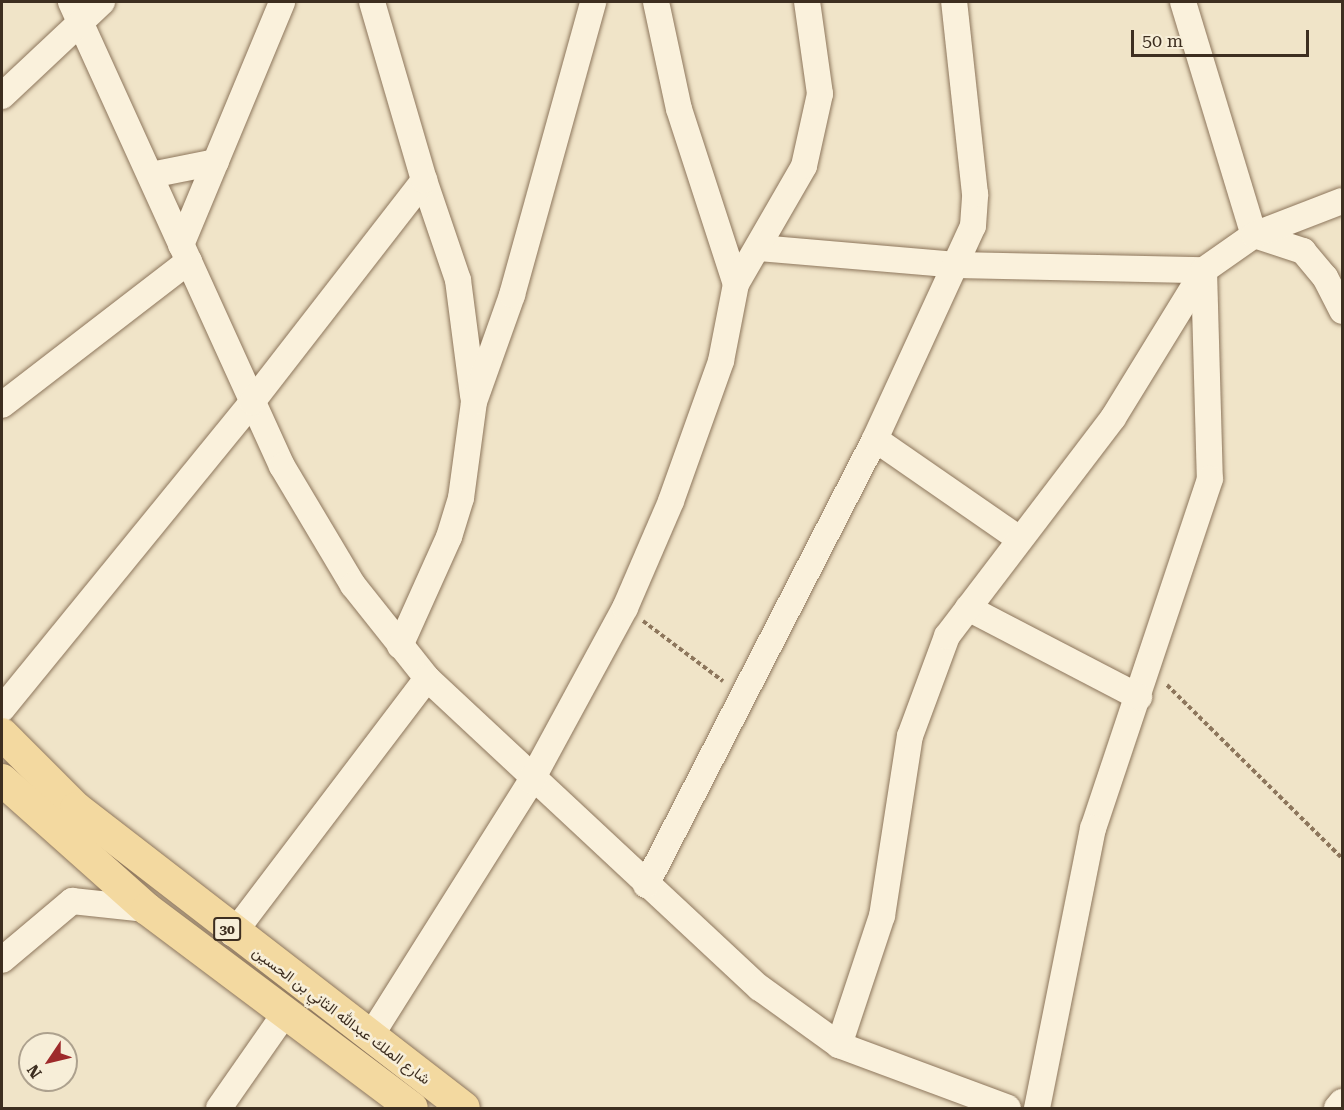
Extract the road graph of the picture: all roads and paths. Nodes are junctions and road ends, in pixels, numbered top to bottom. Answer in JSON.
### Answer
{"nodes":[{"id":1,"x":102,"y":2,"type":"edge"},
{"id":2,"x":282,"y":2,"type":"edge"},
{"id":3,"x":372,"y":2,"type":"edge"},
{"id":4,"x":593,"y":2,"type":"edge"},
{"id":5,"x":656,"y":2,"type":"edge"},
{"id":6,"x":807,"y":2,"type":"edge"},
{"id":7,"x":954,"y":2,"type":"edge"},
{"id":8,"x":1183,"y":2,"type":"edge"},
{"id":9,"x":77,"y":12,"type":"edge"},
{"id":10,"x":2,"y":96,"type":"edge"},
{"id":11,"x":216,"y":162,"type":"junction"},
{"id":12,"x":151,"y":175,"type":"junction"},
{"id":13,"x":424,"y":180,"type":"junction"},
{"id":14,"x":1342,"y":201,"type":"edge"},
{"id":15,"x":1254,"y":235,"type":"junction"},
{"id":16,"x":759,"y":248,"type":"junction"},
{"id":17,"x":185,"y":253,"type":"junction"},
{"id":18,"x":956,"y":265,"type":"junction"},
{"id":19,"x":1204,"y":270,"type":"junction"},
{"id":20,"x":736,"y":285,"type":"junction"},
{"id":21,"x":1342,"y":311,"type":"edge"},
{"id":22,"x":252,"y":402,"type":"junction"},
{"id":23,"x":474,"y":402,"type":"junction"},
{"id":24,"x":2,"y":405,"type":"edge"},
{"id":25,"x":875,"y":439,"type":"junction"},
{"id":26,"x":1018,"y":538,"type":"junction"},
{"id":27,"x":625,"y":608,"type":"junction"},
{"id":28,"x":968,"y":608,"type":"junction"},
{"id":29,"x":400,"y":646,"type":"junction"},
{"id":30,"x":1149,"y":667,"type":"junction"},
{"id":31,"x":427,"y":678,"type":"junction"},
{"id":32,"x":743,"y":696,"type":"junction"},
{"id":33,"x":1139,"y":697,"type":"junction"},
{"id":34,"x":2,"y":709,"type":"edge"},
{"id":35,"x":2,"y":734,"type":"edge"},
{"id":36,"x":2,"y":780,"type":"edge"},
{"id":37,"x":531,"y":781,"type":"junction"},
{"id":38,"x":1342,"y":858,"type":"edge"},
{"id":39,"x":646,"y":885,"type":"junction"},
{"id":40,"x":147,"y":909,"type":"junction"},
{"id":41,"x":233,"y":933,"type":"junction"},
{"id":42,"x":2,"y":960,"type":"edge"},
{"id":43,"x":286,"y":1012,"type":"junction"},
{"id":44,"x":370,"y":1037,"type":"junction"},
{"id":45,"x":839,"y":1045,"type":"junction"},
{"id":46,"x":1342,"y":1102,"type":"edge"},
{"id":47,"x":219,"y":1108,"type":"edge"},
{"id":48,"x":412,"y":1108,"type":"edge"},
{"id":49,"x":464,"y":1108,"type":"edge"},
{"id":50,"x":1008,"y":1108,"type":"edge"},
{"id":51,"x":1037,"y":1108,"type":"edge"},
{"id":52,"x":1337,"y":1108,"type":"edge"}],
"edges":[{"from":1,"to":9,"type":"street"},
{"from":2,"to":11,"type":"street"},
{"from":3,"to":13,"type":"street"},
{"from":4,"to":23,"type":"street"},
{"from":5,"to":20,"type":"street"},
{"from":6,"to":16,"type":"street"},
{"from":7,"to":18,"type":"street"},
{"from":8,"to":15,"type":"street"},
{"from":9,"to":10,"type":"street"},
{"from":9,"to":12,"type":"street"},
{"from":11,"to":12,"type":"street"},
{"from":11,"to":17,"type":"street"},
{"from":12,"to":17,"type":"street"},
{"from":13,"to":22,"type":"street"},
{"from":13,"to":23,"type":"street"},
{"from":14,"to":15,"type":"street"},
{"from":15,"to":19,"type":"street"},
{"from":15,"to":21,"type":"street"},
{"from":16,"to":18,"type":"street"},
{"from":16,"to":20,"type":"street"},
{"from":17,"to":22,"type":"street"},
{"from":17,"to":24,"type":"street"},
{"from":18,"to":19,"type":"street"},
{"from":18,"to":25,"type":"street"},
{"from":19,"to":26,"type":"street"},
{"from":19,"to":30,"type":"street"},
{"from":20,"to":27,"type":"street"},
{"from":22,"to":29,"type":"street"},
{"from":22,"to":34,"type":"street"},
{"from":23,"to":29,"type":"street"},
{"from":25,"to":26,"type":"street"},
{"from":25,"to":32,"type":"street"},
{"from":26,"to":28,"type":"street"},
{"from":27,"to":32,"type":"path"},
{"from":27,"to":37,"type":"street"},
{"from":28,"to":33,"type":"street"},
{"from":28,"to":45,"type":"street"},
{"from":29,"to":31,"type":"street"},
{"from":30,"to":33,"type":"street"},
{"from":30,"to":38,"type":"path"},
{"from":31,"to":37,"type":"street"},
{"from":31,"to":41,"type":"street"},
{"from":32,"to":39,"type":"street"},
{"from":33,"to":51,"type":"street"},
{"from":35,"to":41,"type":"main road","name":"شارع الملك عبدالله الثاني بن الحسين","number":"30"},
{"from":36,"to":40,"type":"main road","name":"شارع الملك عبدالله الثاني بن الحسين","number":"30"},
{"from":37,"to":39,"type":"street"},
{"from":37,"to":44,"type":"street"},
{"from":39,"to":45,"type":"street"},
{"from":40,"to":42,"type":"street"},
{"from":40,"to":43,"type":"main road","name":"شارع الملك عبدالله الثاني بن الحسين","number":"30"},
{"from":41,"to":44,"type":"main road","name":"شارع الملك عبدالله الثاني بن الحسين","number":"30"},
{"from":43,"to":47,"type":"street"},
{"from":43,"to":48,"type":"main road","name":"شارع الملك عبدالله الثاني بن الحسين","number":"30"},
{"from":44,"to":49,"type":"main road","name":"شارع الملك عبدالله الثاني بن الحسين","number":"30"},
{"from":45,"to":50,"type":"street"},
{"from":46,"to":52,"type":"street"}]}
